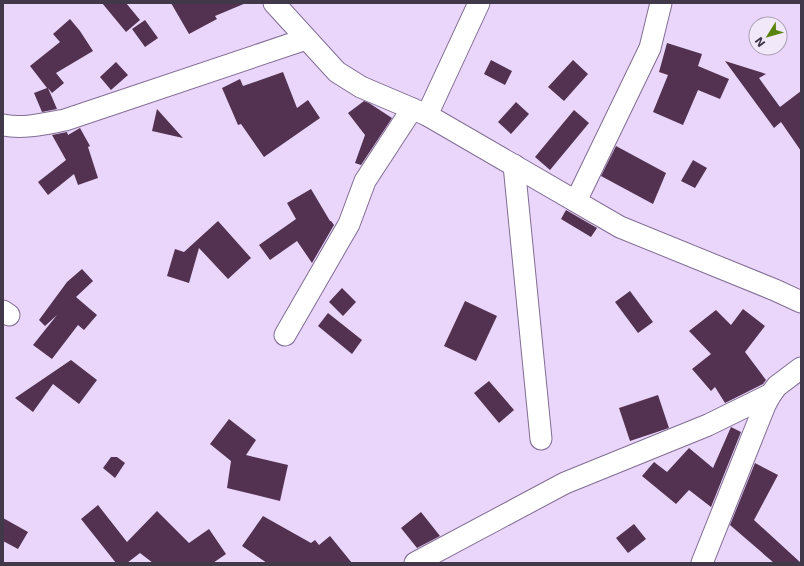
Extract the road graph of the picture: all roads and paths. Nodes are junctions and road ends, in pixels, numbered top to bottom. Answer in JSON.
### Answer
{"nodes":[{"id":1,"x":274,"y":3,"type":"edge"},
{"id":2,"x":479,"y":3,"type":"edge"},
{"id":3,"x":661,"y":3,"type":"edge"},
{"id":4,"x":306,"y":39,"type":"junction"},
{"id":5,"x":419,"y":112,"type":"junction"},
{"id":6,"x":3,"y":125,"type":"edge"},
{"id":7,"x":514,"y":165,"type":"junction"},
{"id":8,"x":576,"y":201,"type":"junction"},
{"id":9,"x":801,"y":302,"type":"edge"},
{"id":10,"x":285,"y":336,"type":"dead end"},
{"id":11,"x":801,"y":368,"type":"edge"},
{"id":12,"x":771,"y":394,"type":"junction"},
{"id":13,"x":541,"y":439,"type":"dead end"},
{"id":14,"x":415,"y":563,"type":"edge"},
{"id":15,"x":702,"y":563,"type":"edge"}],
"edges":[{"from":1,"to":4,"type":"street"},
{"from":2,"to":5,"type":"street"},
{"from":3,"to":8,"type":"street"},
{"from":4,"to":5,"type":"street"},
{"from":4,"to":6,"type":"street"},
{"from":5,"to":7,"type":"street"},
{"from":5,"to":10,"type":"street"},
{"from":7,"to":8,"type":"street"},
{"from":7,"to":13,"type":"street"},
{"from":8,"to":9,"type":"street"},
{"from":11,"to":12,"type":"street"},
{"from":12,"to":14,"type":"street"},
{"from":12,"to":15,"type":"street"}]}
